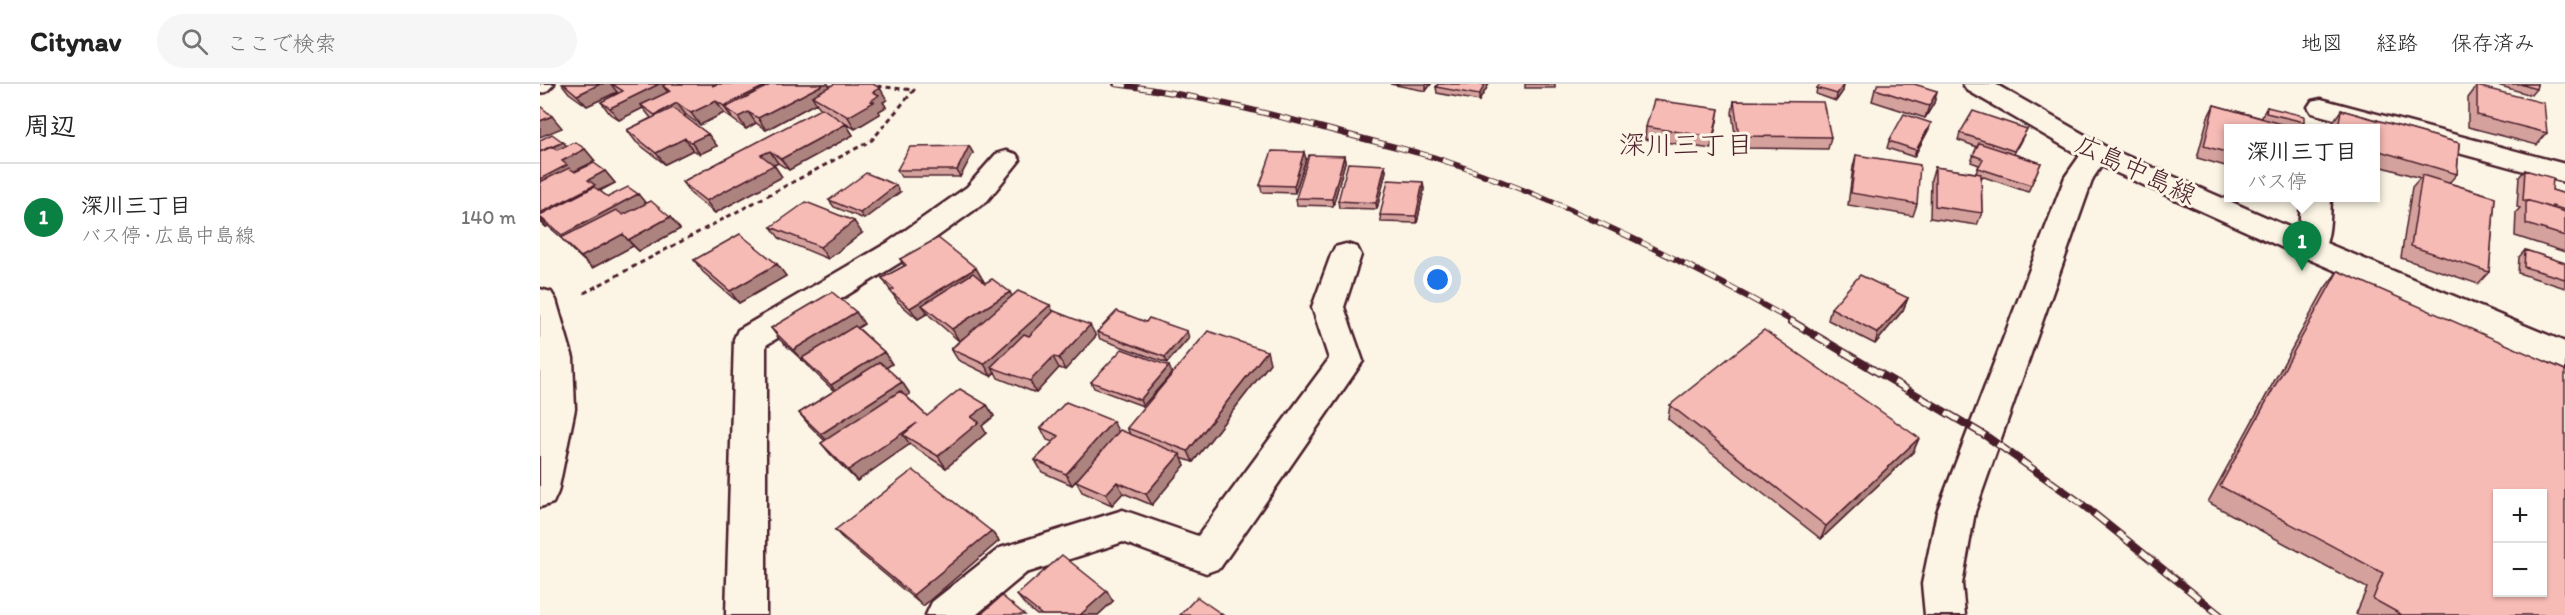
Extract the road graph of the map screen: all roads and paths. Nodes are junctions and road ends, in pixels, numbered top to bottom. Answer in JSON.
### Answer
{"nodes":[{"id":1,"x":546,"y":84,"type":"edge"},
{"id":2,"x":1977,"y":84,"type":"edge"},
{"id":3,"x":873,"y":86,"type":"edge"},
{"id":4,"x":540,"y":88,"type":"edge"},
{"id":5,"x":2321,"y":106,"type":"edge"},
{"id":6,"x":2096,"y":153,"type":"junction"},
{"id":7,"x":1006,"y":160,"type":"dead end"},
{"id":8,"x":2565,"y":173,"type":"edge"},
{"id":9,"x":2316,"y":202,"type":"edge"},
{"id":10,"x":2310,"y":248,"type":"junction"},
{"id":11,"x":1346,"y":255,"type":"dead end"},
{"id":12,"x":584,"y":293,"type":"dead end"},
{"id":13,"x":540,"y":300,"type":"edge"},
{"id":14,"x":2565,"y":356,"type":"edge"},
{"id":15,"x":540,"y":492,"type":"edge"},
{"id":16,"x":746,"y":615,"type":"edge"},
{"id":17,"x":946,"y":615,"type":"edge"},
{"id":18,"x":1945,"y":615,"type":"edge"}],
"edges":[{"from":1,"to":4,"type":"lane"},
{"from":2,"to":6,"type":"street","name":"広島中島線"},
{"from":3,"to":12,"type":"path"},
{"from":5,"to":8,"type":"street"},
{"from":6,"to":10,"type":"street","name":"広島中島線"},
{"from":6,"to":18,"type":"street"},
{"from":7,"to":16,"type":"street"},
{"from":9,"to":10,"type":"street"},
{"from":10,"to":14,"type":"street","name":"広島中島線"},
{"from":11,"to":17,"type":"street"},
{"from":13,"to":15,"type":"street"}]}
